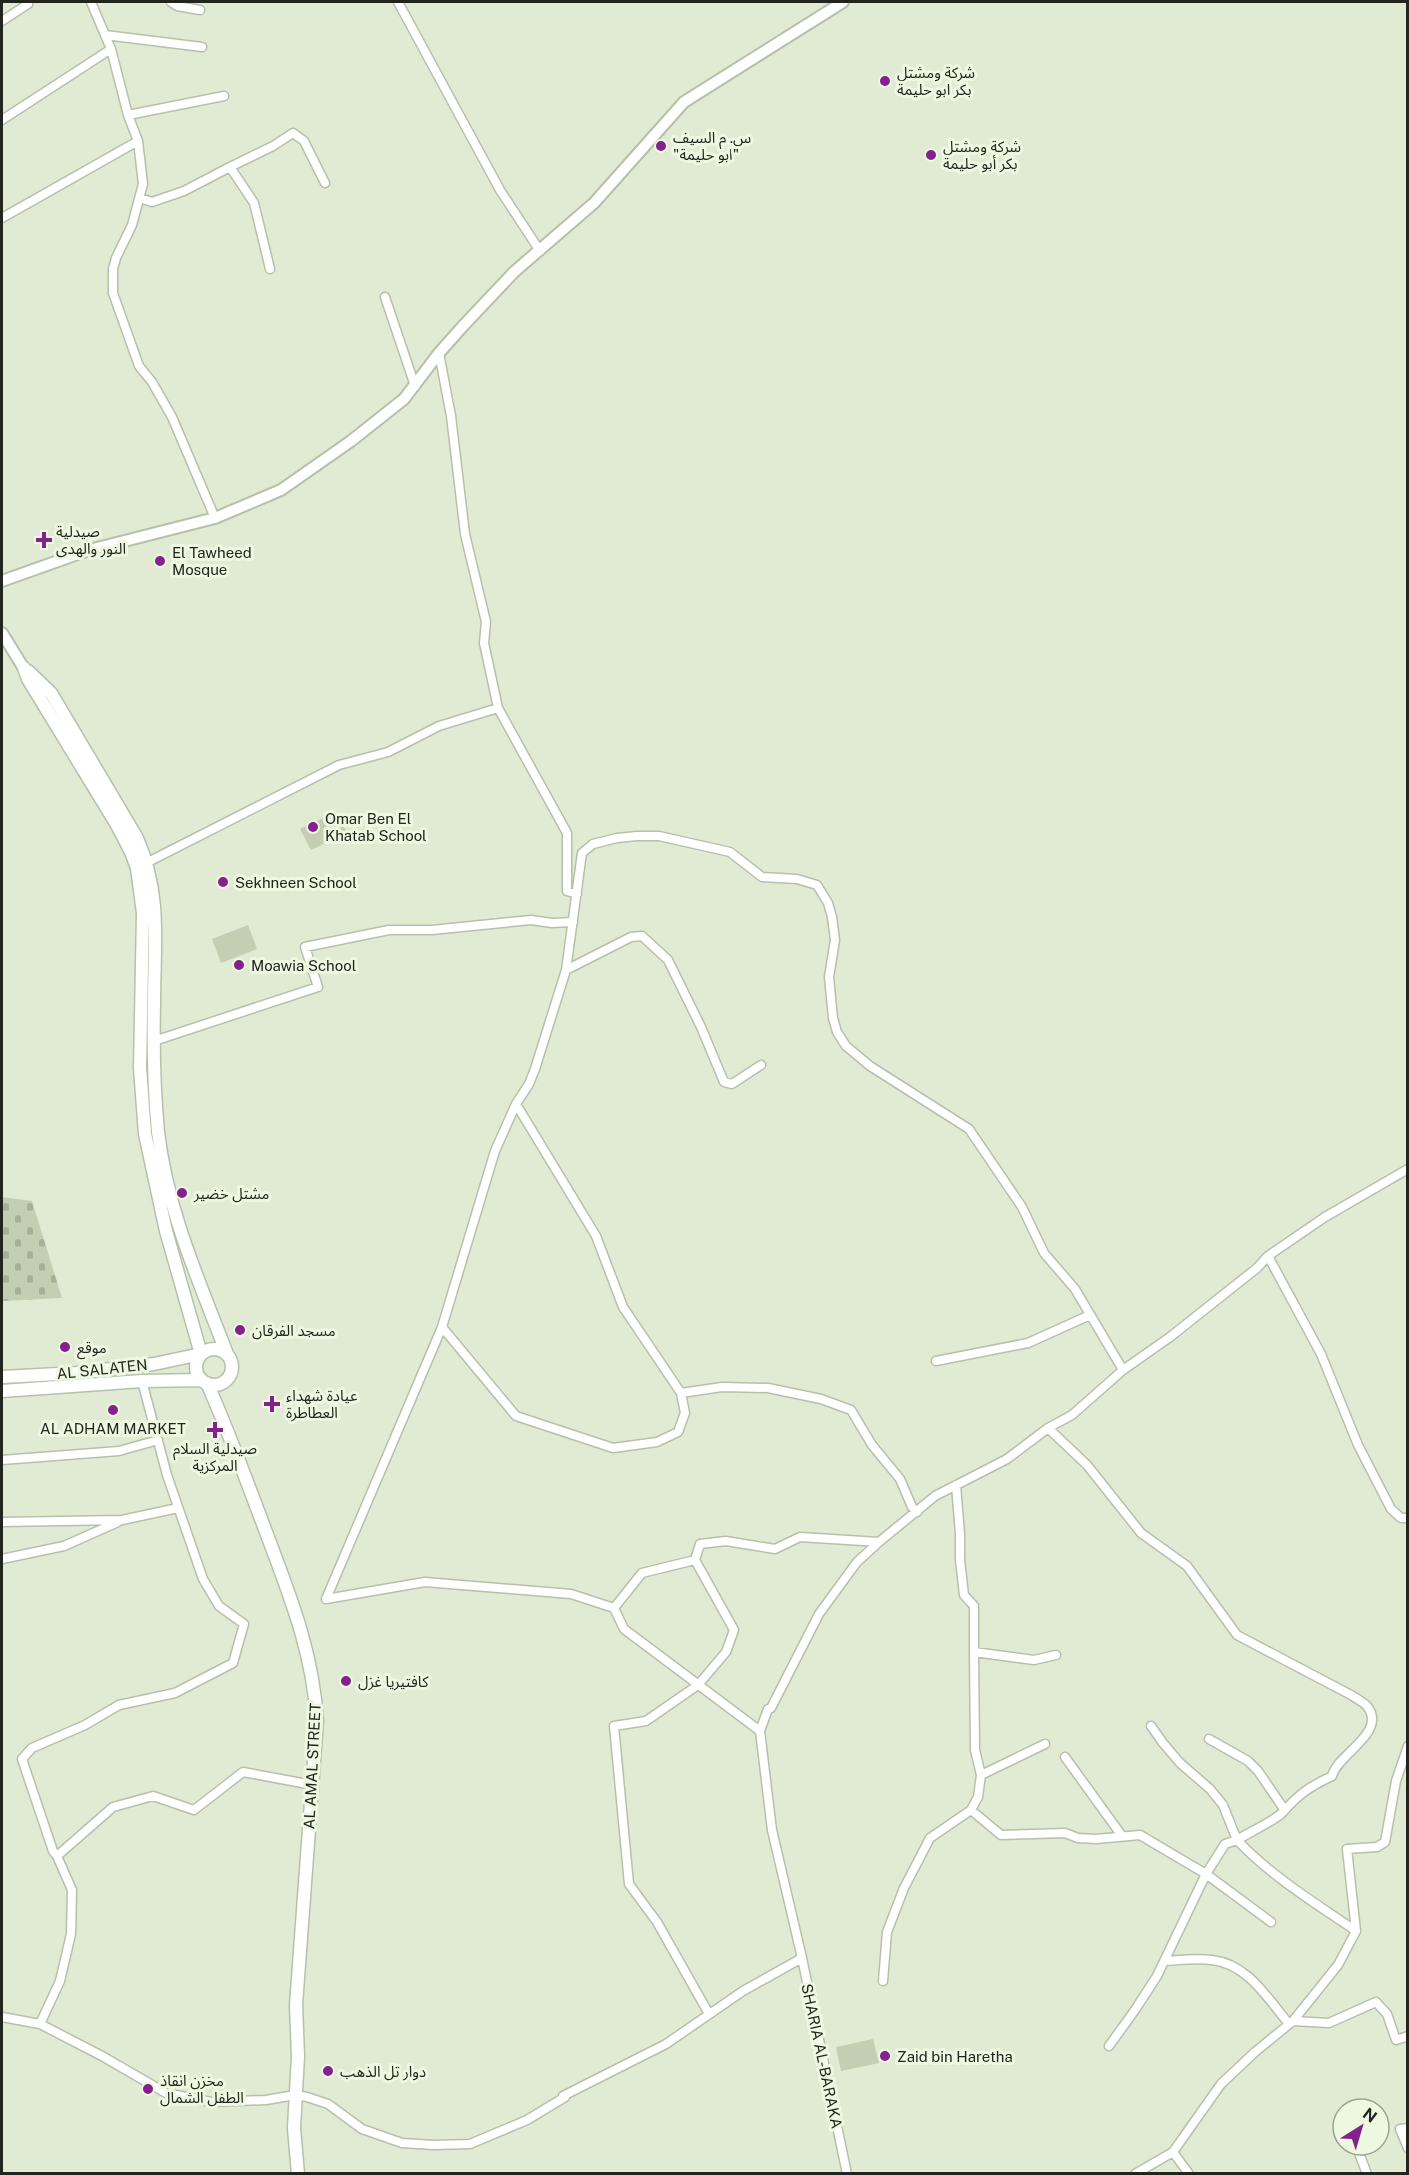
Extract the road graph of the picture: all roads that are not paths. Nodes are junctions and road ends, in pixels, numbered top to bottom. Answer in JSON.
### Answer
{"nodes":[{"id":1,"x":29,"y":2,"type":"edge"},
{"id":2,"x":91,"y":2,"type":"edge"},
{"id":3,"x":171,"y":2,"type":"edge"},
{"id":4,"x":398,"y":2,"type":"edge"},
{"id":5,"x":843,"y":2,"type":"edge"},
{"id":6,"x":200,"y":10,"type":"dead end"},
{"id":7,"x":2,"y":21,"type":"edge"},
{"id":8,"x":105,"y":35,"type":"junction"},
{"id":9,"x":202,"y":47,"type":"dead end"},
{"id":10,"x":111,"y":49,"type":"junction"},
{"id":11,"x":225,"y":96,"type":"dead end"},
{"id":12,"x":128,"y":115,"type":"junction"},
{"id":13,"x":2,"y":120,"type":"edge"},
{"id":14,"x":138,"y":141,"type":"junction"},
{"id":15,"x":230,"y":167,"type":"junction"},
{"id":16,"x":325,"y":183,"type":"dead end"},
{"id":17,"x":140,"y":198,"type":"junction"},
{"id":18,"x":2,"y":219,"type":"edge"},
{"id":19,"x":540,"y":251,"type":"junction"},
{"id":20,"x":270,"y":269,"type":"dead end"},
{"id":21,"x":385,"y":297,"type":"dead end"},
{"id":22,"x":439,"y":353,"type":"junction"},
{"id":23,"x":415,"y":386,"type":"junction"},
{"id":24,"x":215,"y":518,"type":"junction"},
{"id":25,"x":2,"y":581,"type":"edge"},
{"id":26,"x":2,"y":633,"type":"edge"},
{"id":27,"x":23,"y":667,"type":"junction"},
{"id":28,"x":498,"y":708,"type":"junction"},
{"id":29,"x":148,"y":862,"type":"junction"},
{"id":30,"x":577,"y":894,"type":"junction"},
{"id":31,"x":573,"y":922,"type":"junction"},
{"id":32,"x":566,"y":970,"type":"junction"},
{"id":33,"x":153,"y":1041,"type":"junction"},
{"id":34,"x":761,"y":1065,"type":"dead end"},
{"id":35,"x":516,"y":1104,"type":"junction"},
{"id":36,"x":1407,"y":1169,"type":"edge"},
{"id":37,"x":1268,"y":1256,"type":"junction"},
{"id":38,"x":1090,"y":1315,"type":"junction"},
{"id":39,"x":442,"y":1327,"type":"junction"},
{"id":40,"x":201,"y":1354,"type":"junction"},
{"id":41,"x":227,"y":1354,"type":"junction"},
{"id":42,"x":936,"y":1361,"type":"dead end"},
{"id":43,"x":1123,"y":1370,"type":"junction"},
{"id":44,"x":2,"y":1377,"type":"edge"},
{"id":45,"x":142,"y":1381,"type":"junction"},
{"id":46,"x":205,"y":1381,"type":"junction"},
{"id":47,"x":2,"y":1390,"type":"edge"},
{"id":48,"x":681,"y":1393,"type":"junction"},
{"id":49,"x":1048,"y":1428,"type":"junction"},
{"id":50,"x":158,"y":1440,"type":"junction"},
{"id":51,"x":2,"y":1460,"type":"edge"},
{"id":52,"x":956,"y":1485,"type":"junction"},
{"id":53,"x":178,"y":1508,"type":"junction"},
{"id":54,"x":916,"y":1512,"type":"junction"},
{"id":55,"x":1407,"y":1518,"type":"edge"},
{"id":56,"x":122,"y":1520,"type":"junction"},
{"id":57,"x":2,"y":1522,"type":"edge"},
{"id":58,"x":879,"y":1542,"type":"junction"},
{"id":59,"x":2,"y":1559,"type":"edge"},
{"id":60,"x":695,"y":1560,"type":"junction"},
{"id":61,"x":614,"y":1608,"type":"junction"},
{"id":62,"x":974,"y":1652,"type":"junction"},
{"id":63,"x":1056,"y":1655,"type":"dead end"},
{"id":64,"x":698,"y":1685,"type":"junction"},
{"id":65,"x":1151,"y":1726,"type":"dead end"},
{"id":66,"x":760,"y":1731,"type":"junction"},
{"id":67,"x":1209,"y":1740,"type":"dead end"},
{"id":68,"x":1045,"y":1744,"type":"dead end"},
{"id":69,"x":1407,"y":1746,"type":"edge"},
{"id":70,"x":1065,"y":1756,"type":"dead end"},
{"id":71,"x":981,"y":1775,"type":"junction"},
{"id":72,"x":313,"y":1785,"type":"junction"},
{"id":73,"x":1284,"y":1809,"type":"junction"},
{"id":74,"x":971,"y":1810,"type":"junction"},
{"id":75,"x":1122,"y":1836,"type":"junction"},
{"id":76,"x":1237,"y":1840,"type":"junction"},
{"id":77,"x":57,"y":1856,"type":"junction"},
{"id":78,"x":1206,"y":1874,"type":"junction"},
{"id":79,"x":1270,"y":1922,"type":"dead end"},
{"id":80,"x":1356,"y":1931,"type":"junction"},
{"id":81,"x":802,"y":1958,"type":"junction"},
{"id":82,"x":1165,"y":1960,"type":"junction"},
{"id":83,"x":883,"y":1981,"type":"dead end"},
{"id":84,"x":709,"y":2014,"type":"junction"},
{"id":85,"x":2,"y":2017,"type":"edge"},
{"id":86,"x":1291,"y":2023,"type":"junction"},
{"id":87,"x":40,"y":2025,"type":"junction"},
{"id":88,"x":1407,"y":2036,"type":"edge"},
{"id":89,"x":1109,"y":2046,"type":"dead end"},
{"id":90,"x":295,"y":2095,"type":"junction"},
{"id":91,"x":1407,"y":2128,"type":"edge"},
{"id":92,"x":1407,"y":2148,"type":"edge"},
{"id":93,"x":1173,"y":2152,"type":"junction"},
{"id":94,"x":1361,"y":2157,"type":"edge"},
{"id":95,"x":298,"y":2174,"type":"edge"},
{"id":96,"x":848,"y":2174,"type":"edge"},
{"id":97,"x":1135,"y":2174,"type":"edge"},
{"id":98,"x":1189,"y":2174,"type":"edge"},
{"id":99,"x":1368,"y":2174,"type":"edge"}],
"edges":[{"from":1,"to":7,"type":"street"},
{"from":2,"to":8,"type":"street"},
{"from":3,"to":6,"type":"street"},
{"from":4,"to":19,"type":"street"},
{"from":5,"to":19,"type":"street"},
{"from":8,"to":9,"type":"street"},
{"from":8,"to":10,"type":"street"},
{"from":10,"to":12,"type":"street"},
{"from":10,"to":13,"type":"street"},
{"from":11,"to":12,"type":"street"},
{"from":12,"to":14,"type":"street"},
{"from":14,"to":17,"type":"street"},
{"from":14,"to":18,"type":"street"},
{"from":15,"to":16,"type":"street"},
{"from":15,"to":17,"type":"street"},
{"from":15,"to":20,"type":"street"},
{"from":17,"to":24,"type":"street"},
{"from":19,"to":22,"type":"street"},
{"from":21,"to":23,"type":"street"},
{"from":22,"to":23,"type":"street"},
{"from":22,"to":28,"type":"street"},
{"from":23,"to":24,"type":"street"},
{"from":24,"to":25,"type":"street"},
{"from":26,"to":27,"type":"street"},
{"from":27,"to":29,"type":"main road"},
{"from":27,"to":40,"type":"main road"},
{"from":28,"to":29,"type":"street"},
{"from":28,"to":30,"type":"street"},
{"from":29,"to":33,"type":"main road"},
{"from":30,"to":31,"type":"street"},
{"from":30,"to":38,"type":"street"},
{"from":31,"to":32,"type":"street"},
{"from":31,"to":33,"type":"street"},
{"from":32,"to":34,"type":"street"},
{"from":32,"to":35,"type":"street"},
{"from":33,"to":41,"type":"main road"},
{"from":35,"to":39,"type":"street"},
{"from":35,"to":48,"type":"street"},
{"from":36,"to":37,"type":"street"},
{"from":37,"to":43,"type":"street"},
{"from":37,"to":55,"type":"street"},
{"from":38,"to":42,"type":"street"},
{"from":38,"to":43,"type":"street"},
{"from":39,"to":48,"type":"street"},
{"from":39,"to":61,"type":"street"},
{"from":40,"to":41,"type":"main road"},
{"from":40,"to":44,"type":"main road","name":"AL SALATEN"},
{"from":40,"to":46,"type":"main road"},
{"from":41,"to":46,"type":"main road"},
{"from":43,"to":49,"type":"street"},
{"from":45,"to":46,"type":"main road","name":"AL SALATEN"},
{"from":45,"to":47,"type":"main road","name":"AL SALATEN"},
{"from":45,"to":50,"type":"street"},
{"from":46,"to":72,"type":"main road","name":"AL AMAL STREET"},
{"from":48,"to":54,"type":"street"},
{"from":49,"to":52,"type":"street"},
{"from":49,"to":73,"type":"street"},
{"from":50,"to":51,"type":"street"},
{"from":50,"to":53,"type":"street"},
{"from":52,"to":54,"type":"street"},
{"from":52,"to":62,"type":"street"},
{"from":53,"to":56,"type":"street"},
{"from":53,"to":77,"type":"street"},
{"from":54,"to":58,"type":"street"},
{"from":56,"to":57,"type":"street"},
{"from":56,"to":59,"type":"street"},
{"from":58,"to":60,"type":"street"},
{"from":58,"to":66,"type":"street"},
{"from":60,"to":61,"type":"street"},
{"from":60,"to":64,"type":"street"},
{"from":61,"to":64,"type":"street"},
{"from":62,"to":63,"type":"street"},
{"from":62,"to":71,"type":"street"},
{"from":64,"to":66,"type":"street"},
{"from":64,"to":84,"type":"street"},
{"from":65,"to":76,"type":"street"},
{"from":66,"to":81,"type":"street","name":"SHARIA AL-BARAKA"},
{"from":67,"to":73,"type":"street"},
{"from":68,"to":71,"type":"street"},
{"from":69,"to":80,"type":"street"},
{"from":70,"to":75,"type":"street"},
{"from":71,"to":74,"type":"street"},
{"from":72,"to":77,"type":"street"},
{"from":72,"to":90,"type":"main road","name":"AL AMAL STREET"},
{"from":73,"to":76,"type":"street"},
{"from":74,"to":75,"type":"street"},
{"from":74,"to":83,"type":"street"},
{"from":75,"to":78,"type":"street"},
{"from":76,"to":78,"type":"street"},
{"from":76,"to":80,"type":"street"},
{"from":77,"to":87,"type":"street"},
{"from":78,"to":79,"type":"street"},
{"from":78,"to":82,"type":"street"},
{"from":80,"to":86,"type":"street"},
{"from":81,"to":84,"type":"street"},
{"from":81,"to":96,"type":"street","name":"SHARIA AL-BARAKA"},
{"from":82,"to":86,"type":"street"},
{"from":82,"to":89,"type":"street"},
{"from":84,"to":90,"type":"street"},
{"from":85,"to":87,"type":"street"},
{"from":86,"to":88,"type":"street"},
{"from":86,"to":93,"type":"street"},
{"from":87,"to":90,"type":"street"},
{"from":90,"to":95,"type":"main road","name":"AL AMAL STREET"},
{"from":91,"to":92,"type":"street"},
{"from":93,"to":97,"type":"street"},
{"from":93,"to":98,"type":"street"},
{"from":94,"to":99,"type":"street"}]}
